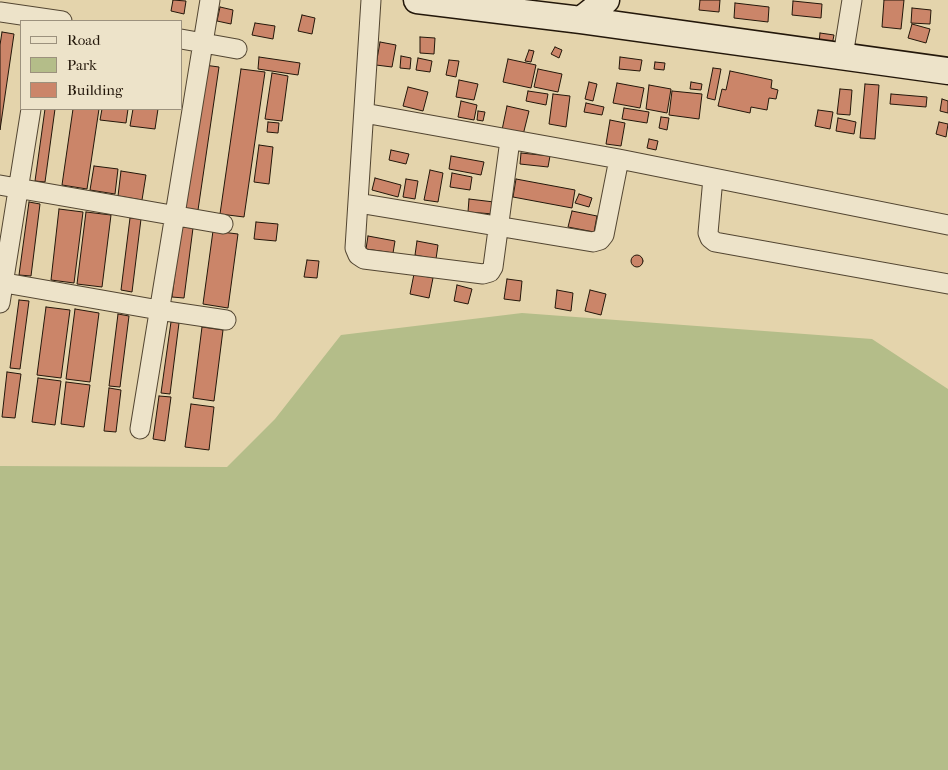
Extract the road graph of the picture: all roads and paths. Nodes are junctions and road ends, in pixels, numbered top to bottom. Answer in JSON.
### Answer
{"nodes":[{"id":1,"x":210,"y":0,"type":"edge"},
{"id":2,"x":371,"y":0,"type":"edge"},
{"id":3,"x":418,"y":0,"type":"edge"},
{"id":4,"x":606,"y":0,"type":"edge"},
{"id":5,"x":852,"y":0,"type":"edge"},
{"id":6,"x":0,"y":12,"type":"edge"},
{"id":7,"x":51,"y":20,"type":"edge"},
{"id":8,"x":581,"y":20,"type":"junction"},
{"id":9,"x":182,"y":39,"type":"edge"},
{"id":10,"x":203,"y":43,"type":"junction"},
{"id":11,"x":237,"y":49,"type":"dead end"},
{"id":12,"x":843,"y":56,"type":"junction"},
{"id":13,"x":948,"y":71,"type":"edge"},
{"id":14,"x":31,"y":110,"type":"edge"},
{"id":15,"x":364,"y":113,"type":"junction"},
{"id":16,"x":510,"y":140,"type":"junction"},
{"id":17,"x":619,"y":159,"type":"junction"},
{"id":18,"x":713,"y":178,"type":"junction"},
{"id":19,"x":9,"y":187,"type":"edge"},
{"id":20,"x":358,"y":204,"type":"junction"},
{"id":21,"x":174,"y":216,"type":"junction"},
{"id":22,"x":223,"y":224,"type":"dead end"},
{"id":23,"x":948,"y":224,"type":"edge"},
{"id":24,"x":499,"y":226,"type":"junction"},
{"id":25,"x":1,"y":282,"type":"edge"},
{"id":26,"x":948,"y":284,"type":"edge"},
{"id":27,"x":0,"y":303,"type":"edge"},
{"id":28,"x":159,"y":310,"type":"junction"},
{"id":29,"x":226,"y":320,"type":"dead end"},
{"id":30,"x":140,"y":429,"type":"dead end"}],
"edges":[{"from":1,"to":10,"type":"street"},
{"from":2,"to":15,"type":"street"},
{"from":3,"to":8,"type":"street"},
{"from":4,"to":8,"type":"street"},
{"from":5,"to":12,"type":"street"},
{"from":6,"to":7,"type":"street"},
{"from":8,"to":12,"type":"street"},
{"from":9,"to":10,"type":"street"},
{"from":10,"to":11,"type":"street"},
{"from":10,"to":21,"type":"street"},
{"from":12,"to":13,"type":"street"},
{"from":14,"to":19,"type":"street"},
{"from":15,"to":16,"type":"street"},
{"from":15,"to":20,"type":"street"},
{"from":16,"to":17,"type":"street"},
{"from":16,"to":24,"type":"street"},
{"from":17,"to":18,"type":"street"},
{"from":17,"to":24,"type":"street"},
{"from":18,"to":23,"type":"street"},
{"from":18,"to":26,"type":"street"},
{"from":19,"to":21,"type":"street"},
{"from":19,"to":25,"type":"street"},
{"from":20,"to":24,"type":"street"},
{"from":20,"to":24,"type":"street"},
{"from":21,"to":22,"type":"street"},
{"from":21,"to":28,"type":"street"},
{"from":25,"to":27,"type":"street"},
{"from":25,"to":28,"type":"street"},
{"from":28,"to":29,"type":"street"},
{"from":28,"to":30,"type":"street"}]}
